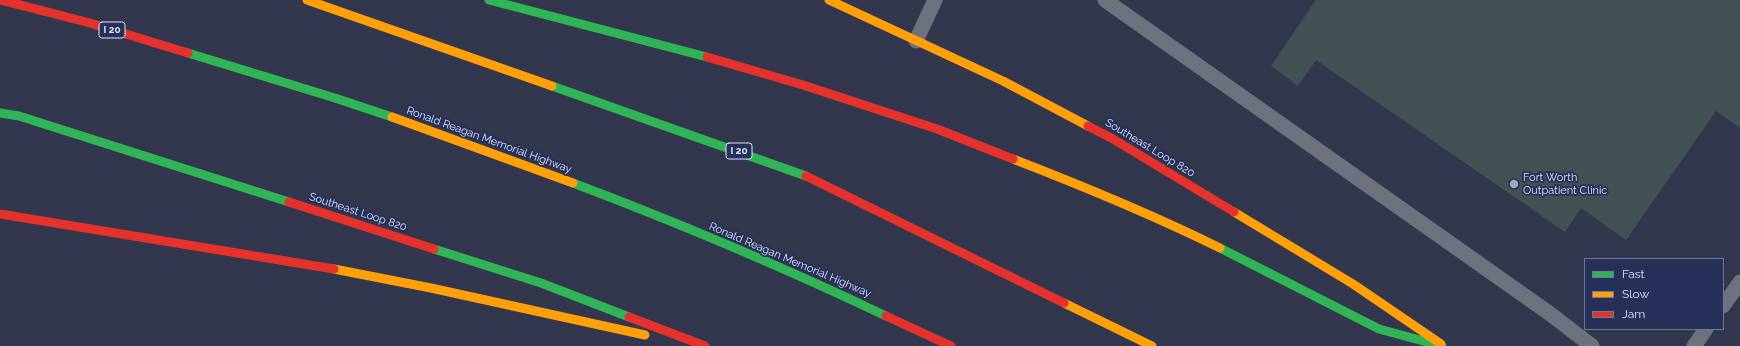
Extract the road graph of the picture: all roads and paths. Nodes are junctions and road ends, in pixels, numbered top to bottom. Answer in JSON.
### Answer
{"nodes":[{"id":1,"x":1,"y":0,"type":"edge"},
{"id":2,"x":308,"y":0,"type":"edge"},
{"id":3,"x":489,"y":0,"type":"edge"},
{"id":4,"x":829,"y":0,"type":"edge"},
{"id":5,"x":935,"y":0,"type":"edge"},
{"id":6,"x":1104,"y":0,"type":"edge"},
{"id":7,"x":916,"y":41,"type":"junction"},
{"id":8,"x":0,"y":113,"type":"edge"},
{"id":9,"x":0,"y":214,"type":"edge"},
{"id":10,"x":1740,"y":282,"type":"edge"},
{"id":11,"x":1724,"y":305,"type":"edge"},
{"id":12,"x":1705,"y":330,"type":"edge"},
{"id":13,"x":697,"y":346,"type":"edge"},
{"id":14,"x":705,"y":346,"type":"edge"},
{"id":15,"x":951,"y":346,"type":"edge"},
{"id":16,"x":1152,"y":346,"type":"edge"},
{"id":17,"x":1443,"y":346,"type":"edge"},
{"id":18,"x":1592,"y":346,"type":"edge"},
{"id":19,"x":1694,"y":346,"type":"edge"}],
"edges":[{"from":1,"to":15,"type":"main road","name":"Ronald Reagan Memorial Highway","number":"I 20"},
{"from":2,"to":16,"type":"main road","number":"I 20"},
{"from":3,"to":17,"type":"main road"},
{"from":4,"to":7,"type":"main road","name":"Southeast Loop 820"},
{"from":5,"to":7,"type":"lane"},
{"from":6,"to":18,"type":"lane"},
{"from":7,"to":17,"type":"main road","name":"Southeast Loop 820"},
{"from":8,"to":14,"type":"main road","name":"Southeast Loop 820"},
{"from":9,"to":13,"type":"main road"},
{"from":10,"to":11,"type":"lane"},
{"from":12,"to":19,"type":"lane"}]}
